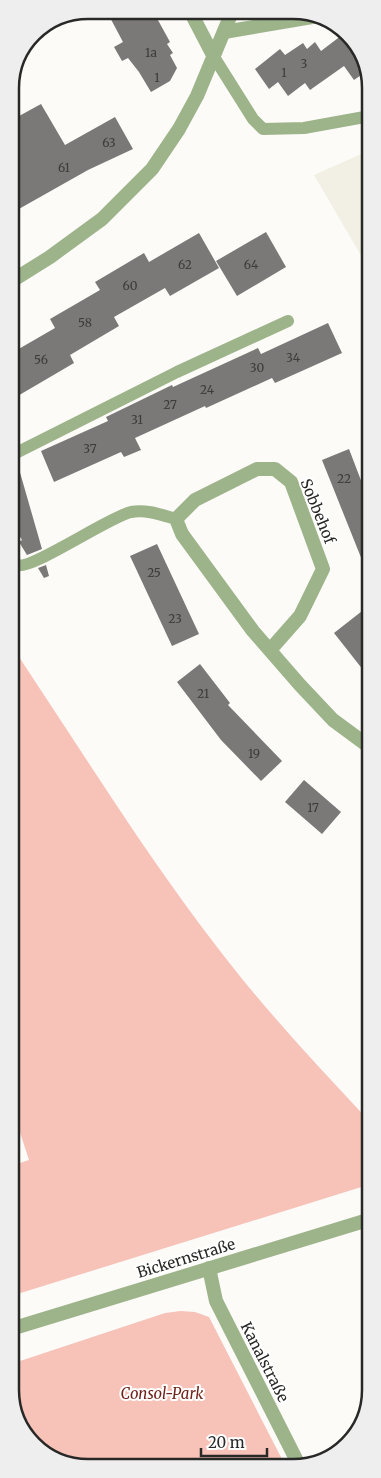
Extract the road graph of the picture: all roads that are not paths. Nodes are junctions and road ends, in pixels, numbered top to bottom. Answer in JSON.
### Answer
{"nodes":[{"id":1,"x":194,"y":19,"type":"edge"},
{"id":2,"x":229,"y":19,"type":"edge"},
{"id":3,"x":298,"y":19,"type":"edge"},
{"id":4,"x":224,"y":32,"type":"junction"},
{"id":5,"x":214,"y":57,"type":"junction"},
{"id":6,"x":362,"y":117,"type":"edge"},
{"id":7,"x":19,"y":276,"type":"edge"},
{"id":8,"x":288,"y":320,"type":"dead end"},
{"id":9,"x":19,"y":451,"type":"edge"},
{"id":10,"x":176,"y":519,"type":"junction"},
{"id":11,"x":19,"y":565,"type":"edge"},
{"id":12,"x":270,"y":650,"type":"junction"},
{"id":13,"x":362,"y":743,"type":"edge"},
{"id":14,"x":362,"y":1222,"type":"edge"},
{"id":15,"x":209,"y":1268,"type":"junction"},
{"id":16,"x":19,"y":1327,"type":"edge"},
{"id":17,"x":296,"y":1459,"type":"edge"}],
"edges":[{"from":1,"to":5,"type":"street"},
{"from":2,"to":4,"type":"street"},
{"from":3,"to":4,"type":"street"},
{"from":4,"to":5,"type":"street"},
{"from":5,"to":6,"type":"lane"},
{"from":5,"to":7,"type":"street"},
{"from":8,"to":9,"type":"lane"},
{"from":10,"to":11,"type":"lane"},
{"from":10,"to":12,"type":"street"},
{"from":10,"to":12,"type":"street","name":"Sobbehof"},
{"from":12,"to":13,"type":"street"},
{"from":14,"to":15,"type":"street","name":"Bickernstraße"},
{"from":15,"to":16,"type":"street","name":"Bickernstraße"},
{"from":15,"to":17,"type":"street","name":"Kanalstraße"}]}
